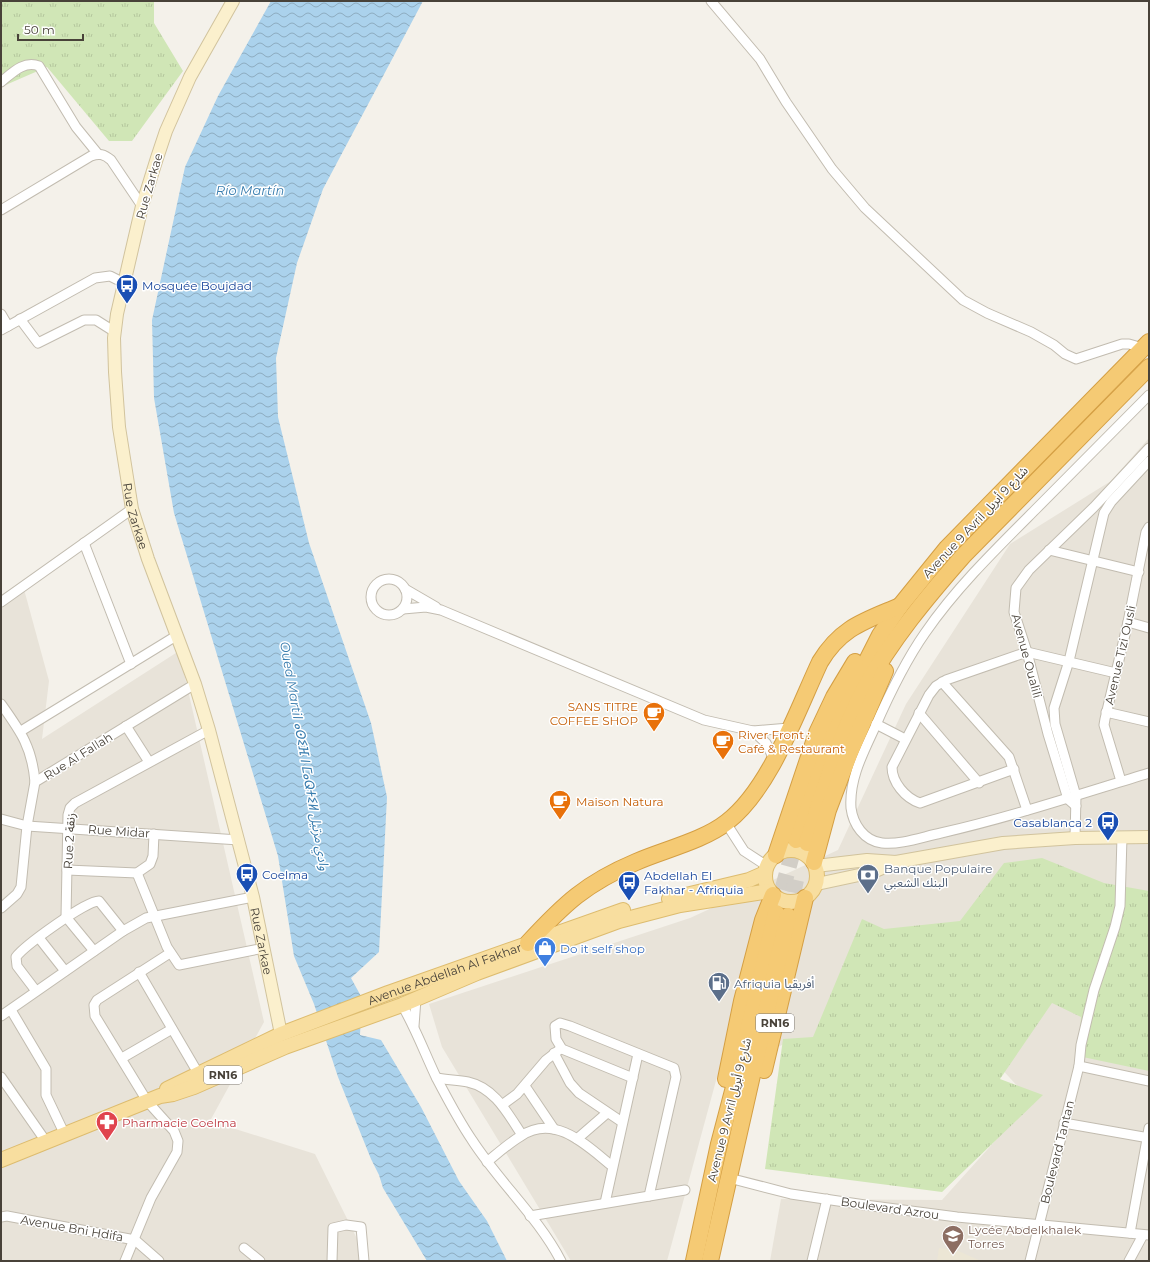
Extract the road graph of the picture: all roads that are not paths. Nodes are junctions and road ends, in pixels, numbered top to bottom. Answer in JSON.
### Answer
{"nodes":[{"id":1,"x":233,"y":1,"type":"edge"},
{"id":2,"x":711,"y":1,"type":"edge"},
{"id":3,"x":1,"y":82,"type":"edge"},
{"id":4,"x":98,"y":154,"type":"junction"},
{"id":5,"x":142,"y":206,"type":"junction"},
{"id":6,"x":1,"y":210,"type":"edge"},
{"id":7,"x":124,"y":283,"type":"junction"},
{"id":8,"x":1,"y":314,"type":"edge"},
{"id":9,"x":20,"y":319,"type":"junction"},
{"id":10,"x":4,"y":328,"type":"edge"},
{"id":11,"x":115,"y":332,"type":"junction"},
{"id":12,"x":1146,"y":345,"type":"edge"},
{"id":13,"x":1149,"y":367,"type":"edge"},
{"id":14,"x":1149,"y":395,"type":"edge"},
{"id":15,"x":1149,"y":448,"type":"edge"},
{"id":16,"x":1149,"y":461,"type":"edge"},
{"id":17,"x":1094,"y":507,"type":"junction"},
{"id":18,"x":132,"y":509,"type":"junction"},
{"id":19,"x":1104,"y":513,"type":"junction"},
{"id":20,"x":1148,"y":531,"type":"edge"},
{"id":21,"x":84,"y":543,"type":"junction"},
{"id":22,"x":1049,"y":550,"type":"junction"},
{"id":23,"x":1092,"y":562,"type":"junction"},
{"id":24,"x":1139,"y":572,"type":"junction"},
{"id":25,"x":405,"y":589,"type":"junction"},
{"id":26,"x":1,"y":602,"type":"edge"},
{"id":27,"x":900,"y":606,"type":"junction"},
{"id":28,"x":403,"y":609,"type":"junction"},
{"id":29,"x":440,"y":610,"type":"junction"},
{"id":30,"x":1128,"y":622,"type":"junction"},
{"id":31,"x":906,"y":626,"type":"junction"},
{"id":32,"x":1149,"y":628,"type":"edge"},
{"id":33,"x":880,"y":635,"type":"junction"},
{"id":34,"x":176,"y":636,"type":"junction"},
{"id":35,"x":1027,"y":652,"type":"junction"},
{"id":36,"x":1069,"y":661,"type":"junction"},
{"id":37,"x":131,"y":664,"type":"junction"},
{"id":38,"x":1116,"y":672,"type":"junction"},
{"id":39,"x":942,"y":682,"type":"junction"},
{"id":40,"x":195,"y":684,"type":"junction"},
{"id":41,"x":1,"y":704,"type":"edge"},
{"id":42,"x":1041,"y":706,"type":"junction"},
{"id":43,"x":1054,"y":708,"type":"junction"},
{"id":44,"x":1106,"y":712,"type":"junction"},
{"id":45,"x":920,"y":713,"type":"junction"},
{"id":46,"x":1149,"y":722,"type":"edge"},
{"id":47,"x":876,"y":724,"type":"junction"},
{"id":48,"x":126,"y":726,"type":"junction"},
{"id":49,"x":789,"y":728,"type":"junction"},
{"id":50,"x":209,"y":730,"type":"junction"},
{"id":51,"x":21,"y":731,"type":"junction"},
{"id":52,"x":753,"y":732,"type":"junction"},
{"id":53,"x":905,"y":739,"type":"junction"},
{"id":54,"x":774,"y":759,"type":"junction"},
{"id":55,"x":149,"y":762,"type":"junction"},
{"id":56,"x":1014,"y":770,"type":"junction"},
{"id":57,"x":1149,"y":773,"type":"edge"},
{"id":58,"x":1121,"y":781,"type":"junction"},
{"id":59,"x":35,"y":782,"type":"junction"},
{"id":60,"x":979,"y":783,"type":"junction"},
{"id":61,"x":1072,"y":797,"type":"junction"},
{"id":62,"x":1027,"y":810,"type":"junction"},
{"id":63,"x":1,"y":819,"type":"edge"},
{"id":64,"x":726,"y":823,"type":"junction"},
{"id":65,"x":27,"y":826,"type":"junction"},
{"id":66,"x":68,"y":828,"type":"junction"},
{"id":67,"x":154,"y":834,"type":"junction"},
{"id":68,"x":1122,"y":837,"type":"junction"},
{"id":69,"x":1149,"y":837,"type":"edge"},
{"id":70,"x":1075,"y":838,"type":"junction"},
{"id":71,"x":239,"y":840,"type":"junction"},
{"id":72,"x":896,"y":862,"type":"junction"},
{"id":73,"x":769,"y":864,"type":"junction"},
{"id":74,"x":815,"y":864,"type":"junction"},
{"id":75,"x":67,"y":870,"type":"junction"},
{"id":76,"x":137,"y":872,"type":"junction"},
{"id":77,"x":817,"y":884,"type":"junction"},
{"id":78,"x":771,"y":893,"type":"junction"},
{"id":79,"x":253,"y":897,"type":"junction"},
{"id":80,"x":805,"y":898,"type":"junction"},
{"id":81,"x":1,"y":908,"type":"edge"},
{"id":82,"x":154,"y":916,"type":"junction"},
{"id":83,"x":66,"y":917,"type":"junction"},
{"id":84,"x":123,"y":931,"type":"junction"},
{"id":85,"x":39,"y":938,"type":"junction"},
{"id":86,"x":528,"y":943,"type":"junction"},
{"id":87,"x":264,"y":948,"type":"junction"},
{"id":88,"x":94,"y":951,"type":"junction"},
{"id":89,"x":170,"y":953,"type":"junction"},
{"id":90,"x":65,"y":971,"type":"junction"},
{"id":91,"x":139,"y":972,"type":"junction"},
{"id":92,"x":36,"y":991,"type":"junction"},
{"id":93,"x":416,"y":999,"type":"junction"},
{"id":94,"x":398,"y":1006,"type":"junction"},
{"id":95,"x":11,"y":1010,"type":"junction"},
{"id":96,"x":1,"y":1016,"type":"edge"},
{"id":97,"x":414,"y":1026,"type":"junction"},
{"id":98,"x":172,"y":1029,"type":"junction"},
{"id":99,"x":283,"y":1041,"type":"junction"},
{"id":100,"x":558,"y":1051,"type":"junction"},
{"id":101,"x":638,"y":1054,"type":"junction"},
{"id":102,"x":122,"y":1058,"type":"junction"},
{"id":103,"x":1079,"y":1066,"type":"junction"},
{"id":104,"x":198,"y":1073,"type":"junction"},
{"id":105,"x":1,"y":1077,"type":"edge"},
{"id":106,"x":437,"y":1078,"type":"junction"},
{"id":107,"x":632,"y":1078,"type":"junction"},
{"id":108,"x":1149,"y":1081,"type":"edge"},
{"id":109,"x":525,"y":1086,"type":"junction"},
{"id":110,"x":153,"y":1099,"type":"junction"},
{"id":111,"x":502,"y":1105,"type":"junction"},
{"id":112,"x":607,"y":1113,"type":"junction"},
{"id":113,"x":622,"y":1122,"type":"junction"},
{"id":114,"x":1064,"y":1123,"type":"junction"},
{"id":115,"x":1149,"y":1128,"type":"edge"},
{"id":116,"x":554,"y":1129,"type":"junction"},
{"id":117,"x":65,"y":1135,"type":"junction"},
{"id":118,"x":522,"y":1135,"type":"junction"},
{"id":119,"x":1148,"y":1138,"type":"edge"},
{"id":120,"x":578,"y":1139,"type":"junction"},
{"id":121,"x":47,"y":1142,"type":"junction"},
{"id":122,"x":719,"y":1144,"type":"junction"},
{"id":123,"x":736,"y":1144,"type":"junction"},
{"id":124,"x":1,"y":1160,"type":"edge"},
{"id":125,"x":487,"y":1162,"type":"junction"},
{"id":126,"x":612,"y":1166,"type":"junction"},
{"id":127,"x":729,"y":1178,"type":"junction"},
{"id":128,"x":685,"y":1190,"type":"dead end"},
{"id":129,"x":649,"y":1196,"type":"junction"},
{"id":130,"x":827,"y":1199,"type":"junction"},
{"id":131,"x":605,"y":1203,"type":"junction"},
{"id":132,"x":1,"y":1216,"type":"edge"},
{"id":133,"x":530,"y":1216,"type":"junction"},
{"id":134,"x":1039,"y":1224,"type":"junction"},
{"id":135,"x":1130,"y":1233,"type":"junction"},
{"id":136,"x":1146,"y":1235,"type":"edge"},
{"id":137,"x":135,"y":1240,"type":"junction"},
{"id":138,"x":244,"y":1248,"type":"dead end"},
{"id":139,"x":125,"y":1261,"type":"edge"},
{"id":140,"x":159,"y":1261,"type":"edge"},
{"id":141,"x":260,"y":1261,"type":"edge"},
{"id":142,"x":332,"y":1261,"type":"edge"},
{"id":143,"x":364,"y":1261,"type":"edge"},
{"id":144,"x":560,"y":1261,"type":"edge"},
{"id":145,"x":694,"y":1261,"type":"edge"},
{"id":146,"x":710,"y":1261,"type":"edge"},
{"id":147,"x":812,"y":1261,"type":"edge"},
{"id":148,"x":1030,"y":1261,"type":"edge"},
{"id":149,"x":1129,"y":1261,"type":"edge"}],
"edges":[{"from":1,"to":5,"type":"street","name":"Rue Zarkae"},
{"from":2,"to":12,"type":"street"},
{"from":3,"to":4,"type":"street"},
{"from":4,"to":5,"type":"street"},
{"from":4,"to":6,"type":"street"},
{"from":5,"to":7,"type":"street","name":"Rue Zarkae"},
{"from":7,"to":9,"type":"street"},
{"from":7,"to":11,"type":"street","name":"Rue Zarkae"},
{"from":8,"to":10,"type":"street"},
{"from":9,"to":10,"type":"street"},
{"from":9,"to":11,"type":"street"},
{"from":11,"to":18,"type":"street","name":"Rue Zarkae"},
{"from":12,"to":27,"type":"highway","name":"Avenue 9 Avril شارع 9 أبريل"},
{"from":13,"to":31,"type":"highway","name":"Avenue 9 Avril شارع 9 أبريل"},
{"from":14,"to":47,"type":"street"},
{"from":15,"to":17,"type":"street","name":"Avenue Oualili"},
{"from":16,"to":19,"type":"street"},
{"from":17,"to":19,"type":"street"},
{"from":17,"to":22,"type":"street","name":"Avenue Oualili"},
{"from":18,"to":21,"type":"street"},
{"from":18,"to":34,"type":"street","name":"Rue Zarkae"},
{"from":19,"to":23,"type":"street"},
{"from":20,"to":24,"type":"street","name":"Avenue Tizi Ousli"},
{"from":21,"to":26,"type":"street"},
{"from":21,"to":37,"type":"street"},
{"from":22,"to":23,"type":"street"},
{"from":22,"to":35,"type":"street","name":"Avenue Oualili"},
{"from":23,"to":24,"type":"street"},
{"from":23,"to":36,"type":"street"},
{"from":24,"to":30,"type":"street","name":"Avenue Tizi Ousli"},
{"from":25,"to":28,"type":"street"},
{"from":25,"to":28,"type":"street"},
{"from":25,"to":29,"type":"street"},
{"from":27,"to":33,"type":"highway","name":"Avenue 9 Avril شارع 9 أبريل"},
{"from":27,"to":49,"type":"highway"},
{"from":28,"to":29,"type":"street"},
{"from":29,"to":52,"type":"street"},
{"from":30,"to":32,"type":"street"},
{"from":30,"to":38,"type":"street","name":"Avenue Tizi Ousli"},
{"from":31,"to":33,"type":"highway","name":"Avenue 9 Avril شارع 9 أبريل"},
{"from":31,"to":74,"type":"highway"},
{"from":33,"to":73,"type":"highway"},
{"from":34,"to":37,"type":"street"},
{"from":34,"to":40,"type":"street","name":"Rue Zarkae"},
{"from":35,"to":36,"type":"street"},
{"from":35,"to":39,"type":"street"},
{"from":35,"to":42,"type":"street","name":"Avenue Oualili"},
{"from":36,"to":38,"type":"street"},
{"from":36,"to":43,"type":"street"},
{"from":37,"to":51,"type":"street"},
{"from":38,"to":44,"type":"street","name":"Avenue Tizi Ousli"},
{"from":39,"to":45,"type":"street"},
{"from":39,"to":56,"type":"street"},
{"from":40,"to":48,"type":"street","name":"Rue Al Fallah"},
{"from":40,"to":50,"type":"street","name":"Rue Zarkae"},
{"from":41,"to":51,"type":"street"},
{"from":42,"to":43,"type":"street"},
{"from":42,"to":61,"type":"street","name":"Avenue Oualili"},
{"from":43,"to":61,"type":"street","name":"Avenue Oualili"},
{"from":44,"to":46,"type":"street"},
{"from":44,"to":58,"type":"street","name":"Avenue Tizi Ousli"},
{"from":45,"to":53,"type":"street"},
{"from":45,"to":60,"type":"street"},
{"from":47,"to":53,"type":"street"},
{"from":47,"to":62,"type":"street"},
{"from":48,"to":55,"type":"street"},
{"from":48,"to":59,"type":"street","name":"Rue Al Fallah"},
{"from":49,"to":52,"type":"street"},
{"from":49,"to":54,"type":"highway"},
{"from":50,"to":55,"type":"street","name":"Rue 2 زنقة"},
{"from":50,"to":71,"type":"street","name":"Rue Zarkae"},
{"from":51,"to":59,"type":"street"},
{"from":52,"to":54,"type":"street"},
{"from":53,"to":60,"type":"street"},
{"from":54,"to":64,"type":"highway"},
{"from":55,"to":66,"type":"street","name":"Rue 2 زنقة"},
{"from":56,"to":60,"type":"street"},
{"from":56,"to":62,"type":"street"},
{"from":57,"to":58,"type":"street"},
{"from":58,"to":61,"type":"street"},
{"from":59,"to":65,"type":"street","name":"Rue Al Fallah"},
{"from":61,"to":62,"type":"street"},
{"from":61,"to":70,"type":"street"},
{"from":63,"to":65,"type":"street","name":"Rue Midar"},
{"from":64,"to":73,"type":"street"},
{"from":64,"to":86,"type":"highway"},
{"from":65,"to":66,"type":"street","name":"Rue Midar"},
{"from":65,"to":81,"type":"street","name":"Rue Al Fallah"},
{"from":66,"to":67,"type":"street","name":"Rue Midar"},
{"from":66,"to":75,"type":"street","name":"Rue 2 زنقة"},
{"from":67,"to":71,"type":"street","name":"Rue Midar"},
{"from":67,"to":76,"type":"street"},
{"from":68,"to":69,"type":"street"},
{"from":68,"to":70,"type":"street"},
{"from":68,"to":103,"type":"street","name":"Boulevard Tantan"},
{"from":70,"to":72,"type":"street"},
{"from":71,"to":79,"type":"street","name":"Rue Zarkae"},
{"from":72,"to":74,"type":"street"},
{"from":72,"to":77,"type":"street"},
{"from":73,"to":74,"type":"main road","number":"RN16"},
{"from":73,"to":78,"type":"main road"},
{"from":73,"to":86,"type":"main road","name":"Avenue Abdellah Al Fakhar","number":"RN16"},
{"from":74,"to":77,"type":"main road"},
{"from":75,"to":76,"type":"street"},
{"from":75,"to":83,"type":"street","name":"Rue 2 زنقة"},
{"from":76,"to":82,"type":"street"},
{"from":77,"to":80,"type":"main road"},
{"from":78,"to":80,"type":"main road","number":"RN16"},
{"from":78,"to":93,"type":"main road","name":"Avenue Abdellah Al Fakhar","number":"RN16"},
{"from":78,"to":122,"type":"highway","number":"RN16"},
{"from":79,"to":82,"type":"street"},
{"from":79,"to":87,"type":"street","name":"Rue Zarkae"},
{"from":80,"to":123,"type":"highway","number":"RN16"},
{"from":82,"to":84,"type":"street"},
{"from":82,"to":89,"type":"street"},
{"from":83,"to":84,"type":"street"},
{"from":83,"to":85,"type":"street"},
{"from":83,"to":88,"type":"street"},
{"from":84,"to":88,"type":"street"},
{"from":85,"to":90,"type":"street"},
{"from":85,"to":92,"type":"street"},
{"from":86,"to":99,"type":"main road","name":"Avenue Abdellah Al Fakhar","number":"RN16"},
{"from":87,"to":89,"type":"street"},
{"from":87,"to":99,"type":"street","name":"Rue Zarkae"},
{"from":88,"to":90,"type":"street"},
{"from":89,"to":91,"type":"street"},
{"from":90,"to":92,"type":"street"},
{"from":91,"to":98,"type":"street"},
{"from":91,"to":102,"type":"street"},
{"from":92,"to":95,"type":"street"},
{"from":93,"to":94,"type":"main road","name":"Avenue Abdellah Al Fakhar","number":"RN16"},
{"from":93,"to":97,"type":"street"},
{"from":94,"to":97,"type":"street"},
{"from":94,"to":99,"type":"main road","name":"Avenue Abdellah Al Fakhar","number":"RN16"},
{"from":95,"to":96,"type":"street"},
{"from":95,"to":117,"type":"street"},
{"from":97,"to":106,"type":"street"},
{"from":98,"to":102,"type":"street"},
{"from":98,"to":104,"type":"street"},
{"from":99,"to":104,"type":"main road","name":"Avenue Abdellah Al Fakhar","number":"RN16"},
{"from":99,"to":110,"type":"main road","name":"Avenue Abdellah Al Fakhar","number":"RN16"},
{"from":100,"to":101,"type":"street"},
{"from":100,"to":107,"type":"street"},
{"from":100,"to":109,"type":"street"},
{"from":100,"to":112,"type":"street"},
{"from":101,"to":107,"type":"street"},
{"from":101,"to":129,"type":"street"},
{"from":102,"to":110,"type":"street"},
{"from":103,"to":108,"type":"street"},
{"from":103,"to":114,"type":"street","name":"Boulevard Tantan"},
{"from":104,"to":110,"type":"main road","name":"Avenue Abdellah Al Fakhar","number":"RN16"},
{"from":105,"to":121,"type":"street"},
{"from":106,"to":111,"type":"street"},
{"from":106,"to":125,"type":"street"},
{"from":107,"to":113,"type":"street"},
{"from":109,"to":111,"type":"street"},
{"from":109,"to":116,"type":"street"},
{"from":110,"to":117,"type":"main road","name":"Avenue Abdellah Al Fakhar","number":"RN16"},
{"from":110,"to":137,"type":"street"},
{"from":111,"to":118,"type":"street"},
{"from":112,"to":113,"type":"street"},
{"from":112,"to":120,"type":"street"},
{"from":113,"to":126,"type":"street"},
{"from":114,"to":119,"type":"street"},
{"from":114,"to":134,"type":"street","name":"Boulevard Tantan"},
{"from":115,"to":119,"type":"street"},
{"from":116,"to":118,"type":"street"},
{"from":116,"to":120,"type":"street"},
{"from":117,"to":121,"type":"main road","name":"Avenue Abdellah Al Fakhar","number":"RN16"},
{"from":118,"to":125,"type":"street"},
{"from":119,"to":135,"type":"street"},
{"from":120,"to":126,"type":"street"},
{"from":121,"to":124,"type":"main road","name":"Avenue Abdellah Al Fakhar","number":"RN16"},
{"from":122,"to":123,"type":"highway","name":"Avenue 9 Avril شارع 9 أبريل"},
{"from":122,"to":145,"type":"highway","name":"Avenue 9 Avril شارع 9 أبريل","number":"RN16"},
{"from":123,"to":127,"type":"highway","name":"Avenue 9 Avril شارع 9 أبريل","number":"RN16"},
{"from":125,"to":133,"type":"street"},
{"from":126,"to":131,"type":"street"},
{"from":127,"to":130,"type":"street","name":"Boulevard Azrou"},
{"from":127,"to":146,"type":"highway","name":"Avenue 9 Avril شارع 9 أبريل","number":"RN16"},
{"from":128,"to":129,"type":"street"},
{"from":129,"to":131,"type":"street"},
{"from":130,"to":134,"type":"street","name":"Boulevard Azrou"},
{"from":130,"to":147,"type":"street"},
{"from":131,"to":133,"type":"street"},
{"from":132,"to":137,"type":"street","name":"Avenue Bni Hdifa"},
{"from":133,"to":144,"type":"street"},
{"from":134,"to":135,"type":"street","name":"Boulevard Azrou"},
{"from":134,"to":148,"type":"street","name":"Boulevard Tantan"},
{"from":135,"to":136,"type":"street","name":"Boulevard Azrou"},
{"from":136,"to":149,"type":"street"},
{"from":137,"to":139,"type":"street"},
{"from":137,"to":140,"type":"street","name":"Avenue Bni Hdifa"},
{"from":138,"to":141,"type":"street"},
{"from":142,"to":143,"type":"street"}]}
